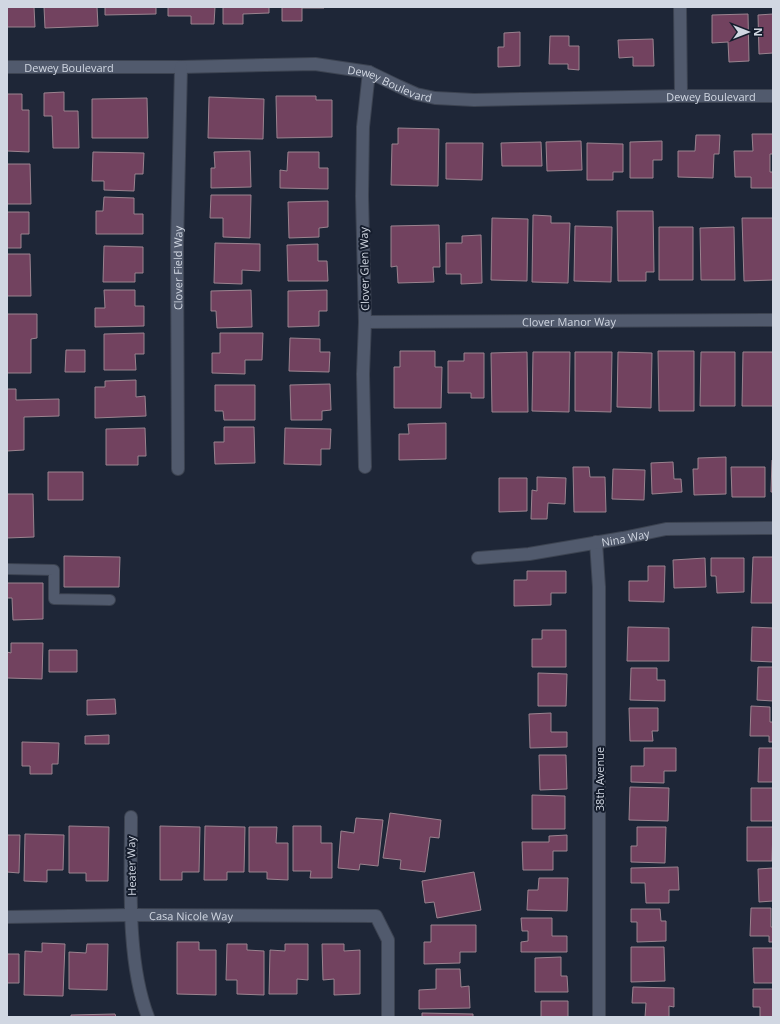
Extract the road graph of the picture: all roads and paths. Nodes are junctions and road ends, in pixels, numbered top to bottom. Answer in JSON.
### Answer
{"nodes":[{"id":1,"x":680,"y":7,"type":"edge"},
{"id":2,"x":7,"y":67,"type":"edge"},
{"id":3,"x":181,"y":67,"type":"junction"},
{"id":4,"x":370,"y":72,"type":"junction"},
{"id":5,"x":681,"y":96,"type":"junction"},
{"id":6,"x":773,"y":96,"type":"edge"},
{"id":7,"x":773,"y":320,"type":"edge"},
{"id":8,"x":365,"y":322,"type":"junction"},
{"id":9,"x":365,"y":467,"type":"dead end"},
{"id":10,"x":178,"y":469,"type":"dead end"},
{"id":11,"x":773,"y":528,"type":"edge"},
{"id":12,"x":596,"y":542,"type":"junction"},
{"id":13,"x":478,"y":558,"type":"dead end"},
{"id":14,"x":7,"y":570,"type":"edge"},
{"id":15,"x":110,"y":600,"type":"dead end"},
{"id":16,"x":131,"y":817,"type":"dead end"},
{"id":17,"x":132,"y":915,"type":"junction"},
{"id":18,"x":7,"y":917,"type":"edge"},
{"id":19,"x":148,"y":1017,"type":"edge"},
{"id":20,"x":388,"y":1017,"type":"edge"},
{"id":21,"x":599,"y":1017,"type":"edge"}],
"edges":[{"from":1,"to":5,"type":"street"},
{"from":2,"to":3,"type":"street","name":"Dewey Boulevard"},
{"from":3,"to":4,"type":"street","name":"Dewey Boulevard"},
{"from":3,"to":10,"type":"street","name":"Clover Field Way"},
{"from":4,"to":5,"type":"street","name":"Dewey Boulevard"},
{"from":4,"to":8,"type":"street","name":"Clover Glen Way"},
{"from":5,"to":6,"type":"street","name":"Dewey Boulevard"},
{"from":7,"to":8,"type":"street","name":"Clover Manor Way"},
{"from":8,"to":9,"type":"street","name":"Clover Glen Way"},
{"from":11,"to":12,"type":"street","name":"Nina Way"},
{"from":12,"to":13,"type":"street","name":"Nina Way"},
{"from":12,"to":21,"type":"street","name":"38th Avenue"},
{"from":14,"to":15,"type":"lane"},
{"from":16,"to":17,"type":"street","name":"Heater Way"},
{"from":17,"to":18,"type":"street","name":"Casa Nicole Way"},
{"from":17,"to":19,"type":"street","name":"Heater Way"},
{"from":17,"to":20,"type":"street","name":"Casa Nicole Way"}]}
